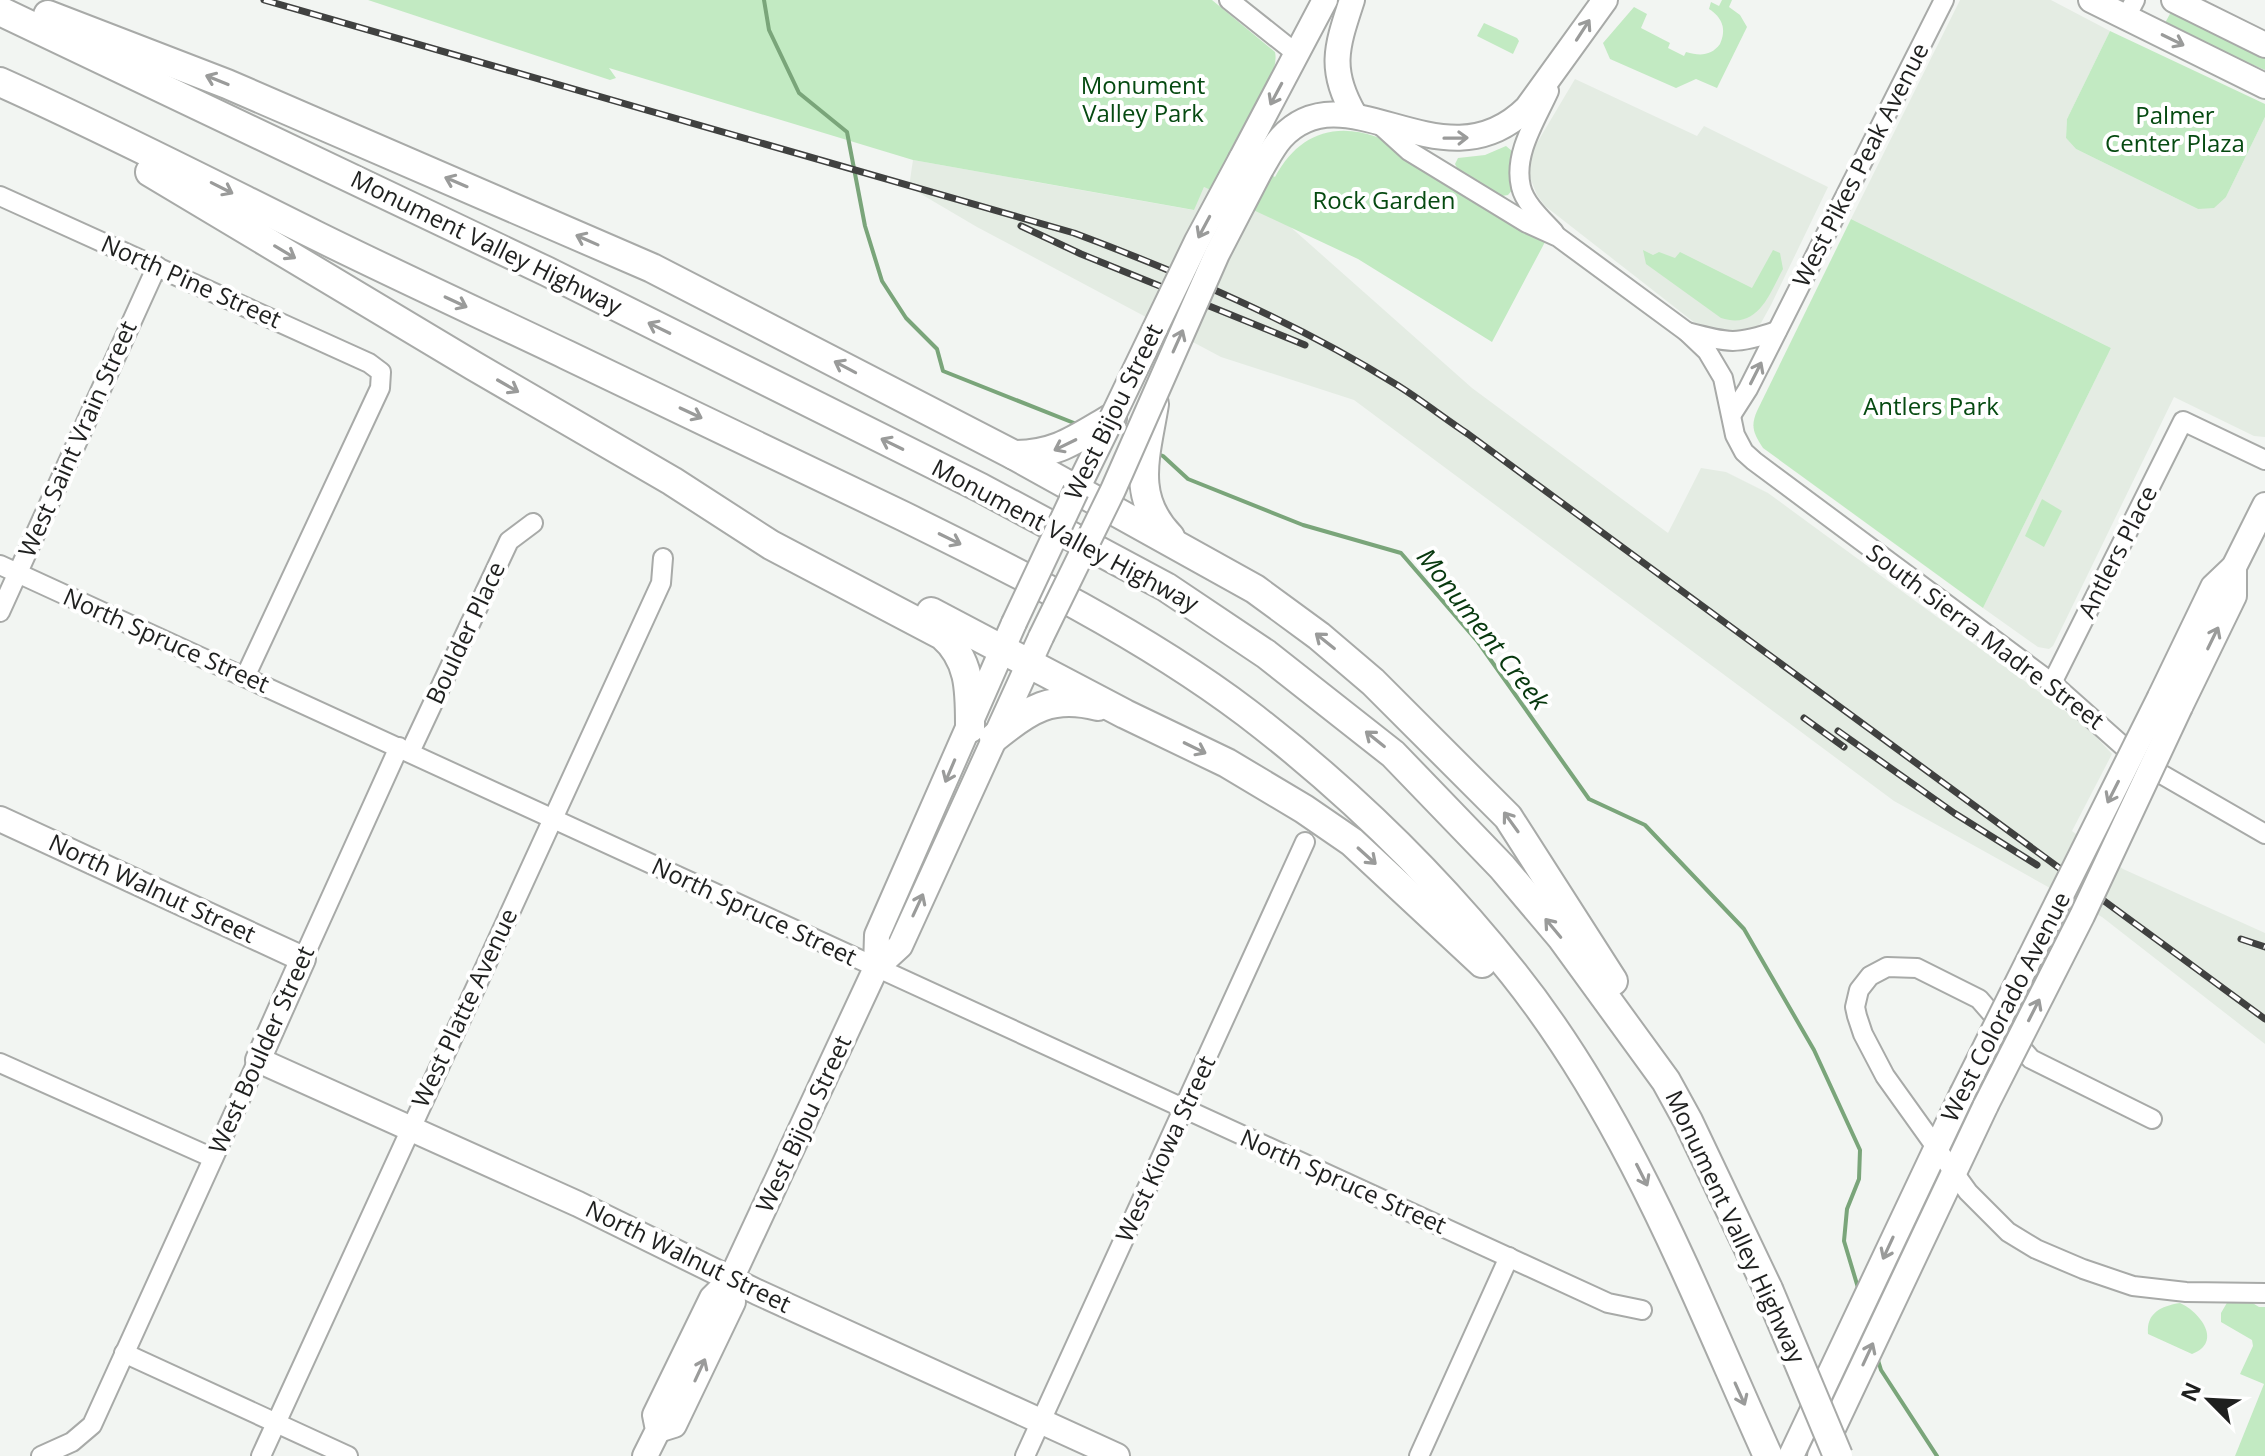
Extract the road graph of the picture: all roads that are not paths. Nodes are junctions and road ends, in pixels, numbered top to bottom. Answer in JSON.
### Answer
{"nodes":[{"id":1,"x":7,"y":0,"type":"edge"},
{"id":2,"x":1229,"y":0,"type":"edge"},
{"id":3,"x":1325,"y":0,"type":"edge"},
{"id":4,"x":1352,"y":0,"type":"edge"},
{"id":5,"x":1605,"y":0,"type":"edge"},
{"id":6,"x":1944,"y":0,"type":"edge"},
{"id":7,"x":2174,"y":0,"type":"edge"},
{"id":8,"x":2100,"y":2,"type":"edge"},
{"id":9,"x":2130,"y":9,"type":"edge"},
{"id":10,"x":0,"y":11,"type":"edge"},
{"id":11,"x":2265,"y":45,"type":"edge"},
{"id":12,"x":1297,"y":54,"type":"junction"},
{"id":13,"x":1562,"y":62,"type":"junction"},
{"id":14,"x":0,"y":84,"type":"edge"},
{"id":15,"x":2265,"y":86,"type":"edge"},
{"id":16,"x":1364,"y":118,"type":"junction"},
{"id":17,"x":1251,"y":164,"type":"junction"},
{"id":18,"x":0,"y":196,"type":"edge"},
{"id":19,"x":1558,"y":237,"type":"junction"},
{"id":20,"x":157,"y":266,"type":"junction"},
{"id":21,"x":1777,"y":331,"type":"junction"},
{"id":22,"x":1687,"y":332,"type":"junction"},
{"id":23,"x":1155,"y":393,"type":"junction"},
{"id":24,"x":1732,"y":414,"type":"junction"},
{"id":25,"x":1112,"y":418,"type":"junction"},
{"id":26,"x":1014,"y":455,"type":"junction"},
{"id":27,"x":2265,"y":460,"type":"edge"},
{"id":28,"x":1076,"y":491,"type":"junction"},
{"id":29,"x":700,"y":499,"type":"junction"},
{"id":30,"x":2265,"y":505,"type":"edge"},
{"id":31,"x":1104,"y":507,"type":"junction"},
{"id":32,"x":533,"y":523,"type":"dead end"},
{"id":33,"x":1176,"y":544,"type":"junction"},
{"id":34,"x":663,"y":558,"type":"dead end"},
{"id":35,"x":0,"y":565,"type":"edge"},
{"id":36,"x":17,"y":573,"type":"junction"},
{"id":37,"x":0,"y":612,"type":"edge"},
{"id":38,"x":1008,"y":636,"type":"junction"},
{"id":39,"x":1035,"y":650,"type":"junction"},
{"id":40,"x":245,"y":677,"type":"junction"},
{"id":41,"x":2052,"y":683,"type":"junction"},
{"id":42,"x":2170,"y":702,"type":"junction"},
{"id":43,"x":1125,"y":714,"type":"junction"},
{"id":44,"x":982,"y":733,"type":"junction"},
{"id":45,"x":405,"y":750,"type":"junction"},
{"id":46,"x":0,"y":819,"type":"edge"},
{"id":47,"x":551,"y":819,"type":"junction"},
{"id":48,"x":2265,"y":834,"type":"edge"},
{"id":49,"x":1305,"y":842,"type":"dead end"},
{"id":50,"x":303,"y":959,"type":"junction"},
{"id":51,"x":876,"y":968,"type":"junction"},
{"id":52,"x":258,"y":1060,"type":"junction"},
{"id":53,"x":0,"y":1063,"type":"edge"},
{"id":54,"x":1666,"y":1081,"type":"junction"},
{"id":55,"x":1603,"y":1108,"type":"junction"},
{"id":56,"x":1185,"y":1110,"type":"junction"},
{"id":57,"x":2152,"y":1119,"type":"dead end"},
{"id":58,"x":410,"y":1127,"type":"junction"},
{"id":59,"x":1936,"y":1148,"type":"junction"},
{"id":60,"x":213,"y":1158,"type":"junction"},
{"id":61,"x":1954,"y":1173,"type":"junction"},
{"id":62,"x":1509,"y":1257,"type":"junction"},
{"id":63,"x":731,"y":1279,"type":"junction"},
{"id":64,"x":2265,"y":1293,"type":"edge"},
{"id":65,"x":1642,"y":1310,"type":"dead end"},
{"id":66,"x":124,"y":1353,"type":"junction"},
{"id":67,"x":276,"y":1422,"type":"junction"},
{"id":68,"x":1041,"y":1422,"type":"junction"},
{"id":69,"x":41,"y":1456,"type":"edge"},
{"id":70,"x":261,"y":1456,"type":"edge"},
{"id":71,"x":348,"y":1456,"type":"edge"},
{"id":72,"x":645,"y":1456,"type":"edge"},
{"id":73,"x":1025,"y":1456,"type":"edge"},
{"id":74,"x":1117,"y":1456,"type":"edge"},
{"id":75,"x":1419,"y":1456,"type":"edge"},
{"id":76,"x":1768,"y":1456,"type":"edge"},
{"id":77,"x":1791,"y":1456,"type":"edge"},
{"id":78,"x":1820,"y":1456,"type":"edge"},
{"id":79,"x":1838,"y":1456,"type":"edge"}],
"edges":[{"from":26,"to":1,"type":"highway","one_way":true},
{"from":2,"to":12,"type":"street"},
{"from":3,"to":12,"type":"main road","name":"West Bijou Street"},
{"from":4,"to":16,"type":"main road"},
{"from":13,"to":5,"type":"main road","one_way":true},
{"from":6,"to":21,"type":"street","name":"West Pikes Peak Avenue"},
{"from":7,"to":11,"type":"main road"},
{"from":8,"to":9,"type":"main road"},
{"from":9,"to":15,"type":"main road","one_way":true},
{"from":54,"to":10,"type":"highway","name":"Monument Valley Highway","one_way":true},
{"from":12,"to":17,"type":"main road","name":"West Bijou Street","one_way":true},
{"from":16,"to":13,"type":"main road","one_way":true},
{"from":13,"to":19,"type":"street"},
{"from":14,"to":29,"type":"highway","one_way":true},
{"from":14,"to":55,"type":"highway","one_way":true},
{"from":16,"to":17,"type":"main road"},
{"from":16,"to":19,"type":"street"},
{"from":23,"to":17,"type":"main road","name":"West Bijou Street","one_way":true,"bridge":true},
{"from":17,"to":25,"type":"main road","name":"West Bijou Street","one_way":true,"bridge":true},
{"from":18,"to":20,"type":"street","name":"North Pine Street"},
{"from":19,"to":22,"type":"street"},
{"from":20,"to":36,"type":"street","name":"West Saint Vrain Street"},
{"from":20,"to":40,"type":"street","name":"North Pine Street"},
{"from":21,"to":22,"type":"street"},
{"from":24,"to":21,"type":"street","name":"West Pikes Peak Avenue","one_way":true},
{"from":22,"to":24,"type":"street","name":"South Sierra Madre Street"},
{"from":23,"to":31,"type":"main road","name":"West Bijou Street","bridge":true},
{"from":23,"to":33,"type":"highway","bridge":true},
{"from":24,"to":41,"type":"street","name":"South Sierra Madre Street"},
{"from":25,"to":26,"type":"highway","one_way":true},
{"from":25,"to":28,"type":"main road","name":"West Bijou Street"},
{"from":26,"to":28,"type":"highway"},
{"from":27,"to":41,"type":"street","name":"Antlers Place"},
{"from":28,"to":31,"type":"highway"},
{"from":28,"to":38,"type":"main road","name":"West Bijou Street","bridge":true},
{"from":29,"to":38,"type":"highway"},
{"from":29,"to":44,"type":"highway"},
{"from":30,"to":42,"type":"main road","name":"West Colorado Avenue"},
{"from":31,"to":33,"type":"highway"},
{"from":31,"to":39,"type":"main road","name":"West Bijou Street","bridge":true},
{"from":32,"to":45,"type":"street","name":"Boulder Place"},
{"from":54,"to":33,"type":"highway","one_way":true},
{"from":34,"to":47,"type":"street","name":"West Platte Avenue"},
{"from":35,"to":36,"type":"street","name":"North Spruce Street"},
{"from":36,"to":37,"type":"street","name":"West Saint Vrain Street"},
{"from":36,"to":40,"type":"street","name":"North Spruce Street"},
{"from":38,"to":39,"type":"highway"},
{"from":38,"to":44,"type":"main road","name":"West Bijou Street"},
{"from":39,"to":43,"type":"highway"},
{"from":39,"to":44,"type":"main road","name":"West Bijou Street"},
{"from":40,"to":45,"type":"street","name":"North Spruce Street"},
{"from":41,"to":48,"type":"street","name":"South Sierra Madre Street"},
{"from":42,"to":59,"type":"main road","name":"West Colorado Avenue","one_way":true,"bridge":true},
{"from":61,"to":42,"type":"main road","name":"West Colorado Avenue","one_way":true,"bridge":true},
{"from":43,"to":44,"type":"highway"},
{"from":43,"to":55,"type":"highway","one_way":true},
{"from":44,"to":51,"type":"main road","name":"West Bijou Street"},
{"from":45,"to":47,"type":"street","name":"North Spruce Street"},
{"from":45,"to":50,"type":"street","name":"West Boulder Street"},
{"from":46,"to":50,"type":"main road","name":"North Walnut Street"},
{"from":47,"to":51,"type":"street","name":"North Spruce Street"},
{"from":47,"to":58,"type":"street","name":"West Platte Avenue"},
{"from":49,"to":56,"type":"street","name":"West Kiowa Street"},
{"from":50,"to":52,"type":"main road","name":"West Boulder Street"},
{"from":51,"to":56,"type":"street","name":"North Spruce Street"},
{"from":51,"to":63,"type":"main road","name":"West Bijou Street"},
{"from":52,"to":58,"type":"main road","name":"North Walnut Street"},
{"from":52,"to":60,"type":"street","name":"West Boulder Street"},
{"from":53,"to":60,"type":"street"},
{"from":54,"to":79,"type":"highway","name":"Monument Valley Highway","bridge":true},
{"from":55,"to":76,"type":"highway","one_way":true},
{"from":56,"to":62,"type":"street","name":"North Spruce Street"},
{"from":56,"to":68,"type":"street","name":"West Kiowa Street"},
{"from":57,"to":59,"type":"street"},
{"from":58,"to":63,"type":"main road","name":"North Walnut Street"},
{"from":58,"to":67,"type":"street","name":"West Platte Avenue"},
{"from":59,"to":61,"type":"street"},
{"from":59,"to":77,"type":"main road","name":"West Colorado Avenue","one_way":true},
{"from":60,"to":66,"type":"street","name":"West Boulder Street"},
{"from":61,"to":64,"type":"street"},
{"from":78,"to":61,"type":"main road","name":"West Colorado Avenue","one_way":true},
{"from":62,"to":65,"type":"street","name":"North Spruce Street"},
{"from":62,"to":75,"type":"street"},
{"from":63,"to":68,"type":"main road","name":"North Walnut Street"},
{"from":63,"to":72,"type":"main road","name":"West Bijou Street"},
{"from":66,"to":67,"type":"street"},
{"from":66,"to":69,"type":"street","name":"West Boulder Street"},
{"from":67,"to":70,"type":"street","name":"West Platte Avenue"},
{"from":67,"to":71,"type":"street"},
{"from":68,"to":73,"type":"street","name":"West Kiowa Street"},
{"from":68,"to":74,"type":"main road","name":"North Walnut Street"}]}
